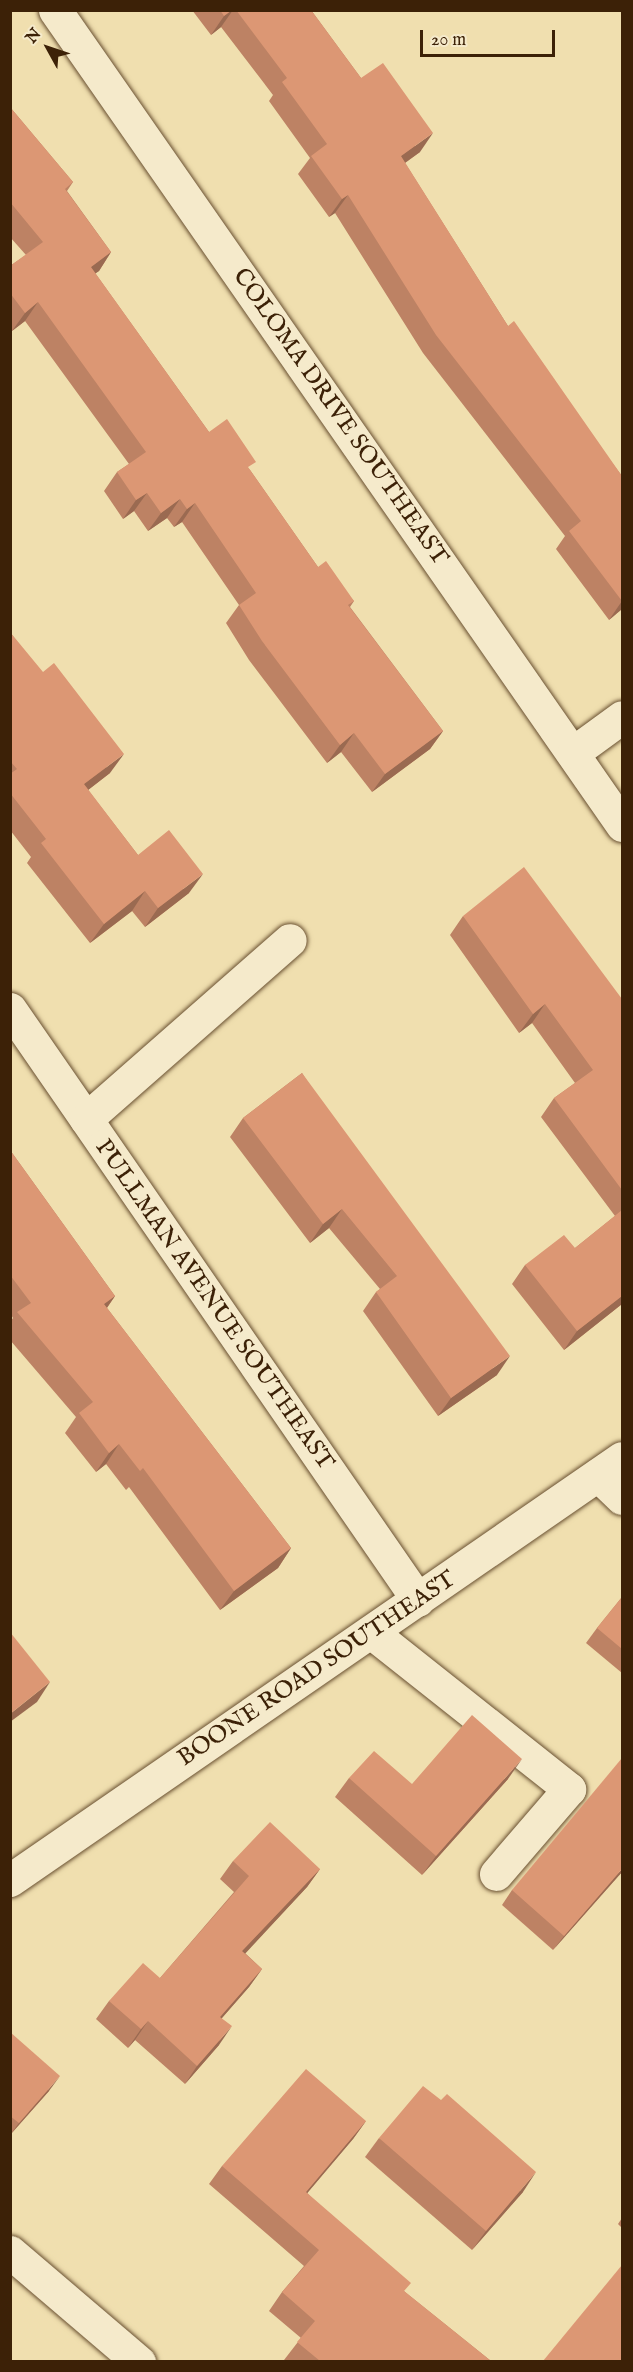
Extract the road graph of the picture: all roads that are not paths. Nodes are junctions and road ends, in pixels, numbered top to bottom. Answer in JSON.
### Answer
{"nodes":[{"id":1,"x":55,"y":10,"type":"edge"},
{"id":2,"x":622,"y":717,"type":"edge"},
{"id":3,"x":573,"y":752,"type":"junction"},
{"id":4,"x":622,"y":825,"type":"edge"},
{"id":5,"x":290,"y":940,"type":"dead end"},
{"id":6,"x":10,"y":1009,"type":"edge"},
{"id":7,"x":86,"y":1119,"type":"junction"},
{"id":8,"x":610,"y":1467,"type":"edge"},
{"id":9,"x":622,"y":1498,"type":"edge"},
{"id":10,"x":418,"y":1600,"type":"junction"},
{"id":11,"x":370,"y":1632,"type":"junction"},
{"id":12,"x":496,"y":1874,"type":"dead end"},
{"id":13,"x":10,"y":1880,"type":"edge"},
{"id":14,"x":10,"y":2252,"type":"edge"},
{"id":15,"x":139,"y":2361,"type":"edge"}],
"edges":[{"from":1,"to":3,"type":"street","name":"COLOMA DRIVE SOUTHEAST"},
{"from":2,"to":3,"type":"street"},
{"from":3,"to":4,"type":"street","name":"COLOMA DRIVE SOUTHEAST"},
{"from":5,"to":7,"type":"street"},
{"from":6,"to":7,"type":"street","name":"PULLMAN AVENUE SOUTHEAST"},
{"from":7,"to":10,"type":"street","name":"PULLMAN AVENUE SOUTHEAST"},
{"from":8,"to":9,"type":"street"},
{"from":8,"to":10,"type":"street","name":"BOONE ROAD SOUTHEAST"},
{"from":10,"to":11,"type":"street","name":"BOONE ROAD SOUTHEAST"},
{"from":11,"to":12,"type":"street"},
{"from":11,"to":13,"type":"street","name":"BOONE ROAD SOUTHEAST"},
{"from":14,"to":15,"type":"street"}]}
